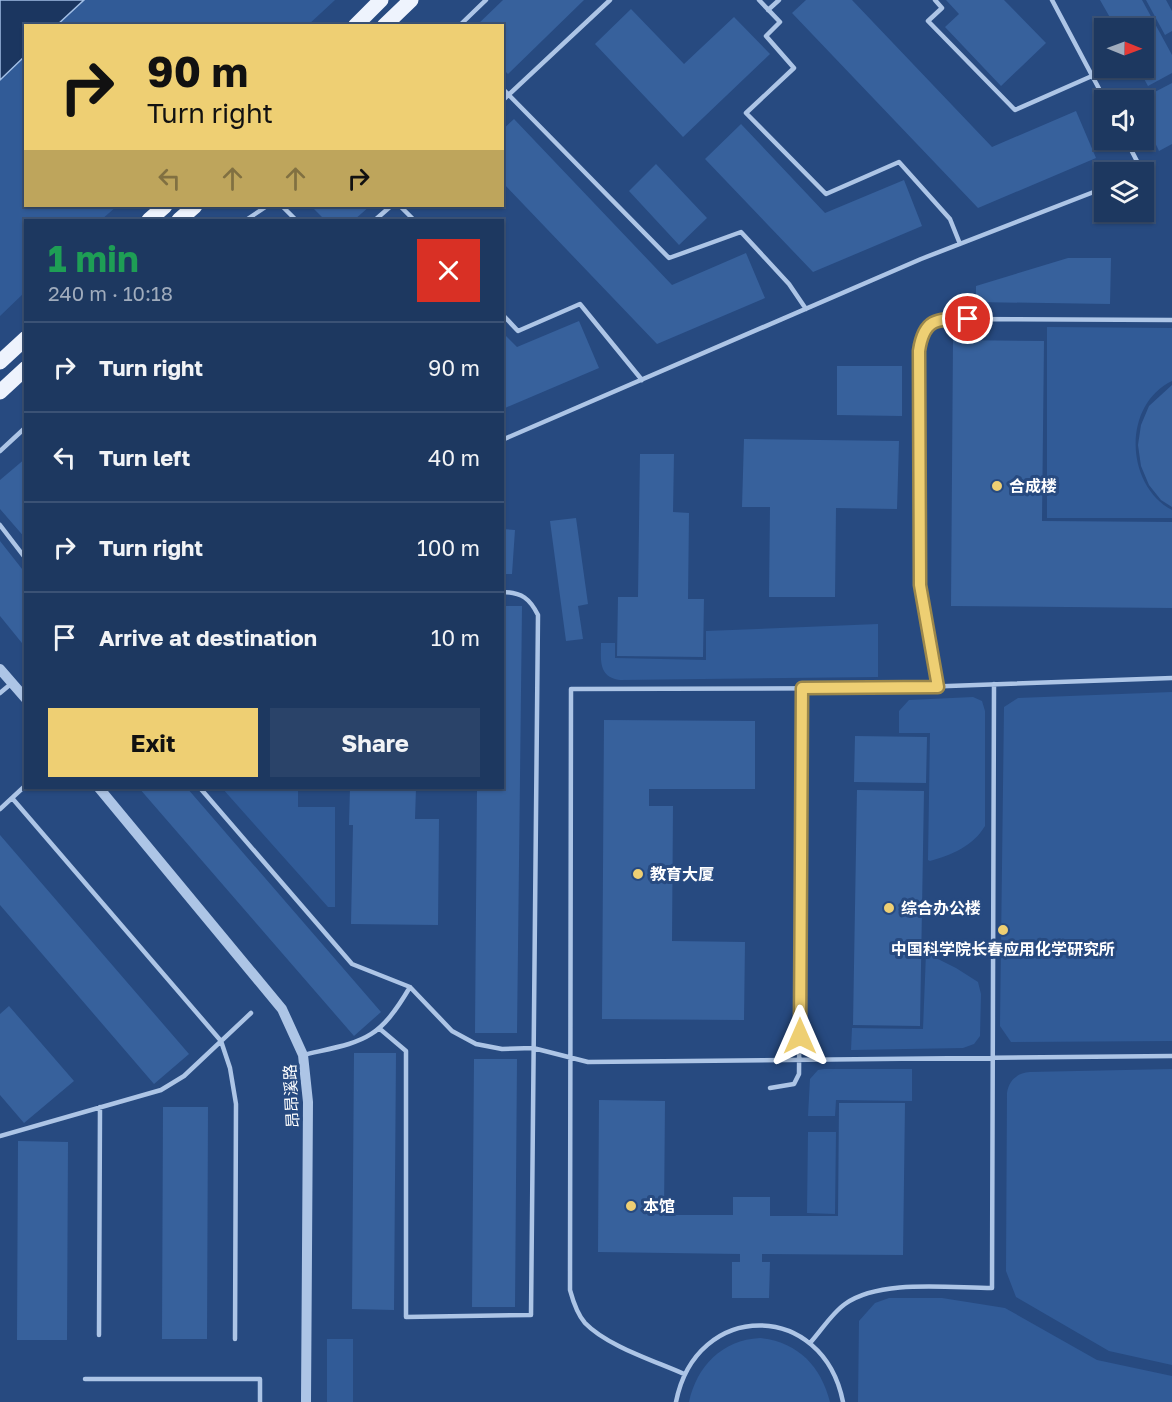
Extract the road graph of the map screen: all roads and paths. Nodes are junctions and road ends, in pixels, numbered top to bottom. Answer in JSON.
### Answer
{"nodes":[{"id":1,"x":381,"y":0,"type":"edge"},
{"id":2,"x":411,"y":0,"type":"edge"},
{"id":3,"x":486,"y":0,"type":"edge"},
{"id":4,"x":610,"y":0,"type":"edge"},
{"id":5,"x":759,"y":0,"type":"edge"},
{"id":6,"x":779,"y":0,"type":"edge"},
{"id":7,"x":935,"y":0,"type":"edge"},
{"id":8,"x":1052,"y":0,"type":"edge"},
{"id":9,"x":768,"y":10,"type":"junction"},
{"id":10,"x":357,"y":24,"type":"edge"},
{"id":11,"x":386,"y":24,"type":"edge"},
{"id":12,"x":461,"y":24,"type":"edge"},
{"id":13,"x":1092,"y":76,"type":"junction"},
{"id":14,"x":504,"y":90,"type":"edge"},
{"id":15,"x":1100,"y":90,"type":"edge"},
{"id":16,"x":509,"y":95,"type":"junction"},
{"id":17,"x":504,"y":99,"type":"edge"},
{"id":18,"x":1094,"y":192,"type":"edge"},
{"id":19,"x":164,"y":207,"type":"edge"},
{"id":20,"x":194,"y":207,"type":"edge"},
{"id":21,"x":266,"y":207,"type":"edge"},
{"id":22,"x":283,"y":207,"type":"edge"},
{"id":23,"x":390,"y":207,"type":"edge"},
{"id":24,"x":401,"y":207,"type":"edge"},
{"id":25,"x":150,"y":219,"type":"edge"},
{"id":26,"x":181,"y":219,"type":"edge"},
{"id":27,"x":248,"y":219,"type":"edge"},
{"id":28,"x":296,"y":219,"type":"edge"},
{"id":29,"x":376,"y":219,"type":"edge"},
{"id":30,"x":413,"y":219,"type":"edge"},
{"id":31,"x":960,"y":244,"type":"junction"},
{"id":32,"x":806,"y":309,"type":"junction"},
{"id":33,"x":504,"y":316,"type":"edge"},
{"id":34,"x":1172,"y":320,"type":"edge"},
{"id":35,"x":24,"y":340,"type":"edge"},
{"id":36,"x":0,"y":362,"type":"edge"},
{"id":37,"x":24,"y":370,"type":"edge"},
{"id":38,"x":642,"y":380,"type":"junction"},
{"id":39,"x":0,"y":392,"type":"edge"},
{"id":40,"x":24,"y":429,"type":"edge"},
{"id":41,"x":504,"y":439,"type":"edge"},
{"id":42,"x":0,"y":451,"type":"edge"},
{"id":43,"x":0,"y":525,"type":"edge"},
{"id":44,"x":24,"y":556,"type":"edge"},
{"id":45,"x":504,"y":592,"type":"edge"},
{"id":46,"x":0,"y":669,"type":"edge"},
{"id":47,"x":1172,"y":678,"type":"edge"},
{"id":48,"x":12,"y":683,"type":"junction"},
{"id":49,"x":994,"y":684,"type":"junction"},
{"id":50,"x":938,"y":687,"type":"junction"},
{"id":51,"x":802,"y":688,"type":"junction"},
{"id":52,"x":0,"y":693,"type":"edge"},
{"id":53,"x":24,"y":697,"type":"edge"},
{"id":54,"x":24,"y":787,"type":"edge"},
{"id":55,"x":100,"y":789,"type":"edge"},
{"id":56,"x":201,"y":789,"type":"edge"},
{"id":57,"x":12,"y":798,"type":"junction"},
{"id":58,"x":0,"y":809,"type":"edge"},
{"id":59,"x":410,"y":987,"type":"junction"},
{"id":60,"x":251,"y":1013,"type":"dead end"},
{"id":61,"x":380,"y":1029,"type":"junction"},
{"id":62,"x":222,"y":1041,"type":"junction"},
{"id":63,"x":533,"y":1048,"type":"junction"},
{"id":64,"x":303,"y":1055,"type":"junction"},
{"id":65,"x":1172,"y":1056,"type":"edge"},
{"id":66,"x":569,"y":1057,"type":"junction"},
{"id":67,"x":994,"y":1058,"type":"junction"},
{"id":68,"x":800,"y":1060,"type":"junction"},
{"id":69,"x":770,"y":1088,"type":"dead end"},
{"id":70,"x":100,"y":1107,"type":"junction"},
{"id":71,"x":0,"y":1136,"type":"edge"},
{"id":72,"x":99,"y":1335,"type":"dead end"},
{"id":73,"x":235,"y":1339,"type":"dead end"},
{"id":74,"x":810,"y":1343,"type":"junction"},
{"id":75,"x":684,"y":1374,"type":"junction"},
{"id":76,"x":85,"y":1379,"type":"dead end"},
{"id":77,"x":260,"y":1402,"type":"edge"},
{"id":78,"x":306,"y":1402,"type":"edge"},
{"id":79,"x":676,"y":1402,"type":"edge"},
{"id":80,"x":843,"y":1402,"type":"edge"}],
"edges":[{"from":1,"to":10,"type":"main road"},
{"from":2,"to":11,"type":"main road"},
{"from":3,"to":12,"type":"lane"},
{"from":4,"to":16,"type":"lane"},
{"from":5,"to":9,"type":"lane"},
{"from":6,"to":9,"type":"lane"},
{"from":7,"to":13,"type":"lane"},
{"from":8,"to":13,"type":"lane"},
{"from":9,"to":31,"type":"lane"},
{"from":13,"to":15,"type":"lane"},
{"from":14,"to":16,"type":"lane"},
{"from":16,"to":17,"type":"lane"},
{"from":16,"to":32,"type":"lane"},
{"from":18,"to":31,"type":"lane"},
{"from":19,"to":25,"type":"main road"},
{"from":20,"to":26,"type":"main road"},
{"from":21,"to":27,"type":"lane"},
{"from":22,"to":28,"type":"lane"},
{"from":23,"to":29,"type":"lane"},
{"from":24,"to":30,"type":"lane"},
{"from":31,"to":32,"type":"lane"},
{"from":32,"to":38,"type":"lane"},
{"from":33,"to":38,"type":"lane"},
{"from":34,"to":50,"type":"lane"},
{"from":35,"to":36,"type":"main road"},
{"from":37,"to":39,"type":"main road"},
{"from":38,"to":41,"type":"lane"},
{"from":40,"to":42,"type":"lane"},
{"from":43,"to":44,"type":"lane"},
{"from":45,"to":63,"type":"lane"},
{"from":46,"to":48,"type":"street"},
{"from":47,"to":49,"type":"lane"},
{"from":48,"to":52,"type":"lane"},
{"from":48,"to":53,"type":"street"},
{"from":49,"to":50,"type":"lane"},
{"from":49,"to":67,"type":"lane"},
{"from":50,"to":51,"type":"lane"},
{"from":51,"to":66,"type":"lane"},
{"from":51,"to":68,"type":"lane"},
{"from":54,"to":57,"type":"lane"},
{"from":55,"to":64,"type":"street","name":"昂昂溪路"},
{"from":56,"to":59,"type":"lane"},
{"from":57,"to":58,"type":"lane"},
{"from":57,"to":62,"type":"lane"},
{"from":59,"to":61,"type":"lane"},
{"from":59,"to":63,"type":"lane"},
{"from":60,"to":62,"type":"lane"},
{"from":61,"to":63,"type":"lane"},
{"from":61,"to":64,"type":"lane"},
{"from":62,"to":70,"type":"lane"},
{"from":62,"to":73,"type":"lane"},
{"from":63,"to":66,"type":"lane"},
{"from":64,"to":78,"type":"street","name":"昂昂溪路"},
{"from":65,"to":67,"type":"lane"},
{"from":66,"to":68,"type":"lane"},
{"from":66,"to":75,"type":"lane"},
{"from":67,"to":68,"type":"lane"},
{"from":67,"to":74,"type":"lane"},
{"from":68,"to":69,"type":"lane"},
{"from":70,"to":71,"type":"lane"},
{"from":70,"to":72,"type":"lane"},
{"from":74,"to":75,"type":"lane"},
{"from":74,"to":80,"type":"lane"},
{"from":75,"to":79,"type":"lane"},
{"from":76,"to":77,"type":"lane"}]}
